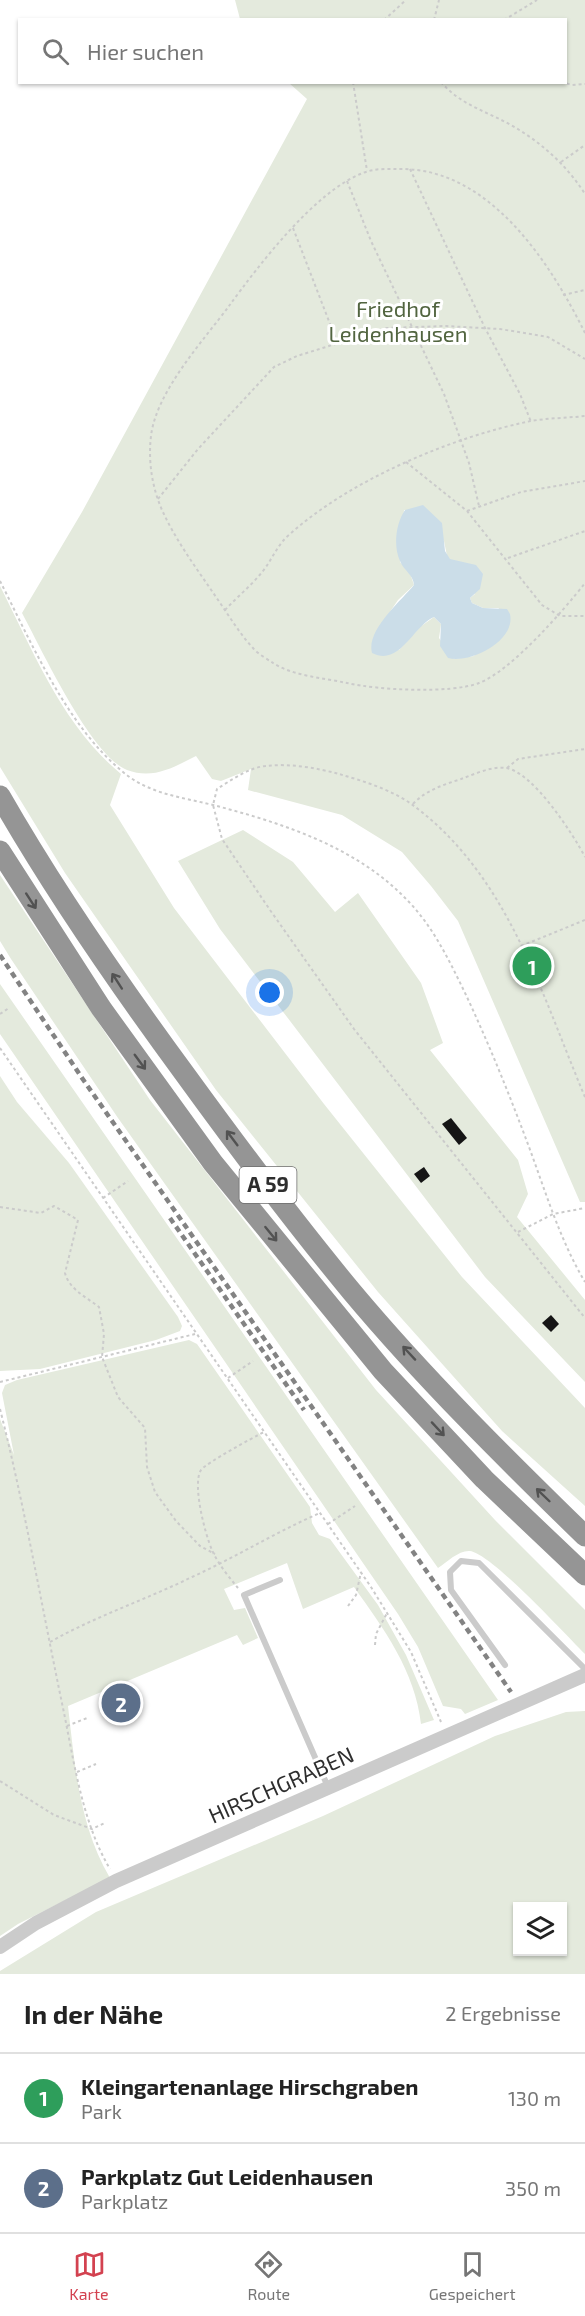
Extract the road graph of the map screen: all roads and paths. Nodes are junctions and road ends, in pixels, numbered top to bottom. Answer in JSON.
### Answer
{"nodes":[{"id":1,"x":406,"y":0,"type":"edge"},
{"id":2,"x":439,"y":0,"type":"edge"},
{"id":3,"x":537,"y":0,"type":"edge"},
{"id":4,"x":386,"y":18,"type":"edge"},
{"id":5,"x":434,"y":18,"type":"edge"},
{"id":6,"x":507,"y":18,"type":"edge"},
{"id":7,"x":353,"y":84,"type":"edge"},
{"id":8,"x":443,"y":84,"type":"edge"},
{"id":9,"x":566,"y":84,"type":"edge"},
{"id":10,"x":585,"y":84,"type":"edge"},
{"id":11,"x":585,"y":145,"type":"edge"},
{"id":12,"x":561,"y":162,"type":"junction"},
{"id":13,"x":410,"y":168,"type":"junction"},
{"id":14,"x":367,"y":171,"type":"junction"},
{"id":15,"x":347,"y":181,"type":"junction"},
{"id":16,"x":585,"y":194,"type":"edge"},
{"id":17,"x":293,"y":228,"type":"junction"},
{"id":18,"x":585,"y":290,"type":"edge"},
{"id":19,"x":562,"y":295,"type":"junction"},
{"id":20,"x":411,"y":327,"type":"junction"},
{"id":21,"x":485,"y":328,"type":"junction"},
{"id":22,"x":585,"y":333,"type":"edge"},
{"id":23,"x":338,"y":342,"type":"junction"},
{"id":24,"x":585,"y":359,"type":"edge"},
{"id":25,"x":585,"y":416,"type":"edge"},
{"id":26,"x":531,"y":422,"type":"junction"},
{"id":27,"x":460,"y":442,"type":"junction"},
{"id":28,"x":406,"y":462,"type":"junction"},
{"id":29,"x":585,"y":481,"type":"edge"},
{"id":30,"x":158,"y":499,"type":"junction"},
{"id":31,"x":479,"y":506,"type":"junction"},
{"id":32,"x":467,"y":510,"type":"junction"},
{"id":33,"x":585,"y":531,"type":"edge"},
{"id":34,"x":507,"y":558,"type":"junction"},
{"id":35,"x":0,"y":581,"type":"edge"},
{"id":36,"x":585,"y":583,"type":"edge"},
{"id":37,"x":225,"y":610,"type":"junction"},
{"id":38,"x":560,"y":616,"type":"junction"},
{"id":39,"x":585,"y":616,"type":"edge"},
{"id":40,"x":585,"y":749,"type":"edge"},
{"id":41,"x":507,"y":768,"type":"junction"},
{"id":42,"x":0,"y":796,"type":"edge"},
{"id":43,"x":412,"y":804,"type":"junction"},
{"id":44,"x":213,"y":806,"type":"junction"},
{"id":45,"x":0,"y":851,"type":"edge"},
{"id":46,"x":585,"y":857,"type":"edge"},
{"id":47,"x":585,"y":920,"type":"edge"},
{"id":48,"x":521,"y":946,"type":"junction"},
{"id":49,"x":9,"y":1008,"type":"dead end"},
{"id":50,"x":0,"y":1014,"type":"edge"},
{"id":51,"x":0,"y":1048,"type":"edge"},
{"id":52,"x":585,"y":1097,"type":"edge"},
{"id":53,"x":128,"y":1181,"type":"dead end"},
{"id":54,"x":103,"y":1199,"type":"junction"},
{"id":55,"x":0,"y":1207,"type":"edge"},
{"id":56,"x":585,"y":1208,"type":"edge"},
{"id":57,"x":553,"y":1214,"type":"junction"},
{"id":58,"x":517,"y":1233,"type":"junction"},
{"id":59,"x":585,"y":1282,"type":"edge"},
{"id":60,"x":585,"y":1318,"type":"edge"},
{"id":61,"x":196,"y":1333,"type":"junction"},
{"id":62,"x":102,"y":1357,"type":"junction"},
{"id":63,"x":253,"y":1361,"type":"dead end"},
{"id":64,"x":227,"y":1378,"type":"junction"},
{"id":65,"x":0,"y":1382,"type":"edge"},
{"id":66,"x":0,"y":1409,"type":"edge"},
{"id":67,"x":264,"y":1432,"type":"junction"},
{"id":68,"x":355,"y":1506,"type":"dead end"},
{"id":69,"x":320,"y":1514,"type":"junction"},
{"id":70,"x":328,"y":1524,"type":"junction"},
{"id":71,"x":585,"y":1536,"type":"edge"},
{"id":72,"x":214,"y":1554,"type":"junction"},
{"id":73,"x":220,"y":1562,"type":"junction"},
{"id":74,"x":361,"y":1572,"type":"junction"},
{"id":75,"x":585,"y":1575,"type":"edge"},
{"id":76,"x":280,"y":1580,"type":"dead end"},
{"id":77,"x":244,"y":1595,"type":"junction"},
{"id":78,"x":348,"y":1606,"type":"dead end"},
{"id":79,"x":387,"y":1613,"type":"junction"},
{"id":80,"x":50,"y":1643,"type":"junction"},
{"id":81,"x":375,"y":1645,"type":"dead end"},
{"id":82,"x":506,"y":1665,"type":"dead end"},
{"id":83,"x":585,"y":1669,"type":"edge"},
{"id":84,"x":585,"y":1674,"type":"edge"},
{"id":85,"x":438,"y":1717,"type":"dead end"},
{"id":86,"x":87,"y":1718,"type":"dead end"},
{"id":87,"x":67,"y":1726,"type":"junction"},
{"id":88,"x":96,"y":1764,"type":"dead end"},
{"id":89,"x":77,"y":1772,"type":"junction"},
{"id":90,"x":0,"y":1780,"type":"edge"},
{"id":91,"x":328,"y":1788,"type":"junction"},
{"id":92,"x":105,"y":1823,"type":"dead end"},
{"id":93,"x":92,"y":1829,"type":"junction"},
{"id":94,"x":116,"y":1881,"type":"junction"},
{"id":95,"x":0,"y":1947,"type":"edge"}],
"edges":[{"from":1,"to":4,"type":"path"},
{"from":2,"to":5,"type":"path"},
{"from":3,"to":6,"type":"path"},
{"from":7,"to":14,"type":"path"},
{"from":8,"to":12,"type":"path"},
{"from":9,"to":10,"type":"path"},
{"from":11,"to":12,"type":"path"},
{"from":12,"to":16,"type":"path"},
{"from":13,"to":14,"type":"path"},
{"from":13,"to":19,"type":"path"},
{"from":13,"to":21,"type":"path"},
{"from":14,"to":15,"type":"path"},
{"from":15,"to":17,"type":"path"},
{"from":15,"to":20,"type":"path"},
{"from":17,"to":23,"type":"path"},
{"from":17,"to":30,"type":"path"},
{"from":18,"to":19,"type":"path"},
{"from":19,"to":22,"type":"path"},
{"from":20,"to":21,"type":"path"},
{"from":20,"to":23,"type":"path"},
{"from":20,"to":27,"type":"path"},
{"from":21,"to":24,"type":"path"},
{"from":21,"to":26,"type":"path"},
{"from":23,"to":30,"type":"path"},
{"from":25,"to":26,"type":"path"},
{"from":26,"to":27,"type":"path"},
{"from":27,"to":28,"type":"path"},
{"from":27,"to":31,"type":"path"},
{"from":28,"to":32,"type":"path"},
{"from":28,"to":37,"type":"path"},
{"from":29,"to":31,"type":"path"},
{"from":30,"to":37,"type":"path"},
{"from":31,"to":32,"type":"path"},
{"from":32,"to":34,"type":"path"},
{"from":33,"to":34,"type":"path"},
{"from":34,"to":38,"type":"path"},
{"from":35,"to":44,"type":"path"},
{"from":36,"to":38,"type":"path"},
{"from":37,"to":38,"type":"path"},
{"from":38,"to":39,"type":"path"},
{"from":40,"to":41,"type":"path"},
{"from":41,"to":43,"type":"path"},
{"from":41,"to":46,"type":"path"},
{"from":71,"to":42,"type":"highway","number":"A 59","one_way":true},
{"from":43,"to":44,"type":"path"},
{"from":43,"to":48,"type":"path"},
{"from":44,"to":57,"type":"path"},
{"from":44,"to":58,"type":"path"},
{"from":45,"to":75,"type":"highway","number":"A 59","one_way":true},
{"from":47,"to":48,"type":"path"},
{"from":48,"to":52,"type":"path"},
{"from":49,"to":50,"type":"path"},
{"from":51,"to":54,"type":"path"},
{"from":53,"to":54,"type":"path"},
{"from":54,"to":61,"type":"path"},
{"from":55,"to":62,"type":"path"},
{"from":56,"to":57,"type":"path"},
{"from":57,"to":58,"type":"path"},
{"from":57,"to":59,"type":"path"},
{"from":58,"to":60,"type":"path"},
{"from":61,"to":62,"type":"path"},
{"from":61,"to":64,"type":"path"},
{"from":62,"to":65,"type":"path"},
{"from":62,"to":72,"type":"path"},
{"from":63,"to":64,"type":"path"},
{"from":64,"to":67,"type":"path"},
{"from":66,"to":80,"type":"path"},
{"from":67,"to":69,"type":"path"},
{"from":67,"to":72,"type":"path"},
{"from":68,"to":70,"type":"path"},
{"from":69,"to":70,"type":"path"},
{"from":69,"to":73,"type":"path"},
{"from":70,"to":74,"type":"path"},
{"from":72,"to":73,"type":"path"},
{"from":73,"to":77,"type":"path"},
{"from":73,"to":80,"type":"path"},
{"from":74,"to":78,"type":"path"},
{"from":74,"to":79,"type":"path"},
{"from":76,"to":77,"type":"lane"},
{"from":77,"to":91,"type":"lane"},
{"from":79,"to":81,"type":"path"},
{"from":79,"to":85,"type":"path"},
{"from":80,"to":87,"type":"path"},
{"from":82,"to":83,"type":"lane"},
{"from":84,"to":91,"type":"street","name":"HIRSCHGRABEN"},
{"from":86,"to":87,"type":"path"},
{"from":87,"to":89,"type":"path"},
{"from":88,"to":89,"type":"path"},
{"from":89,"to":93,"type":"path"},
{"from":90,"to":93,"type":"path"},
{"from":91,"to":94,"type":"street","name":"HIRSCHGRABEN"},
{"from":92,"to":93,"type":"path"},
{"from":93,"to":94,"type":"path"},
{"from":94,"to":95,"type":"street","name":"HIRSCHGRABEN"}]}
